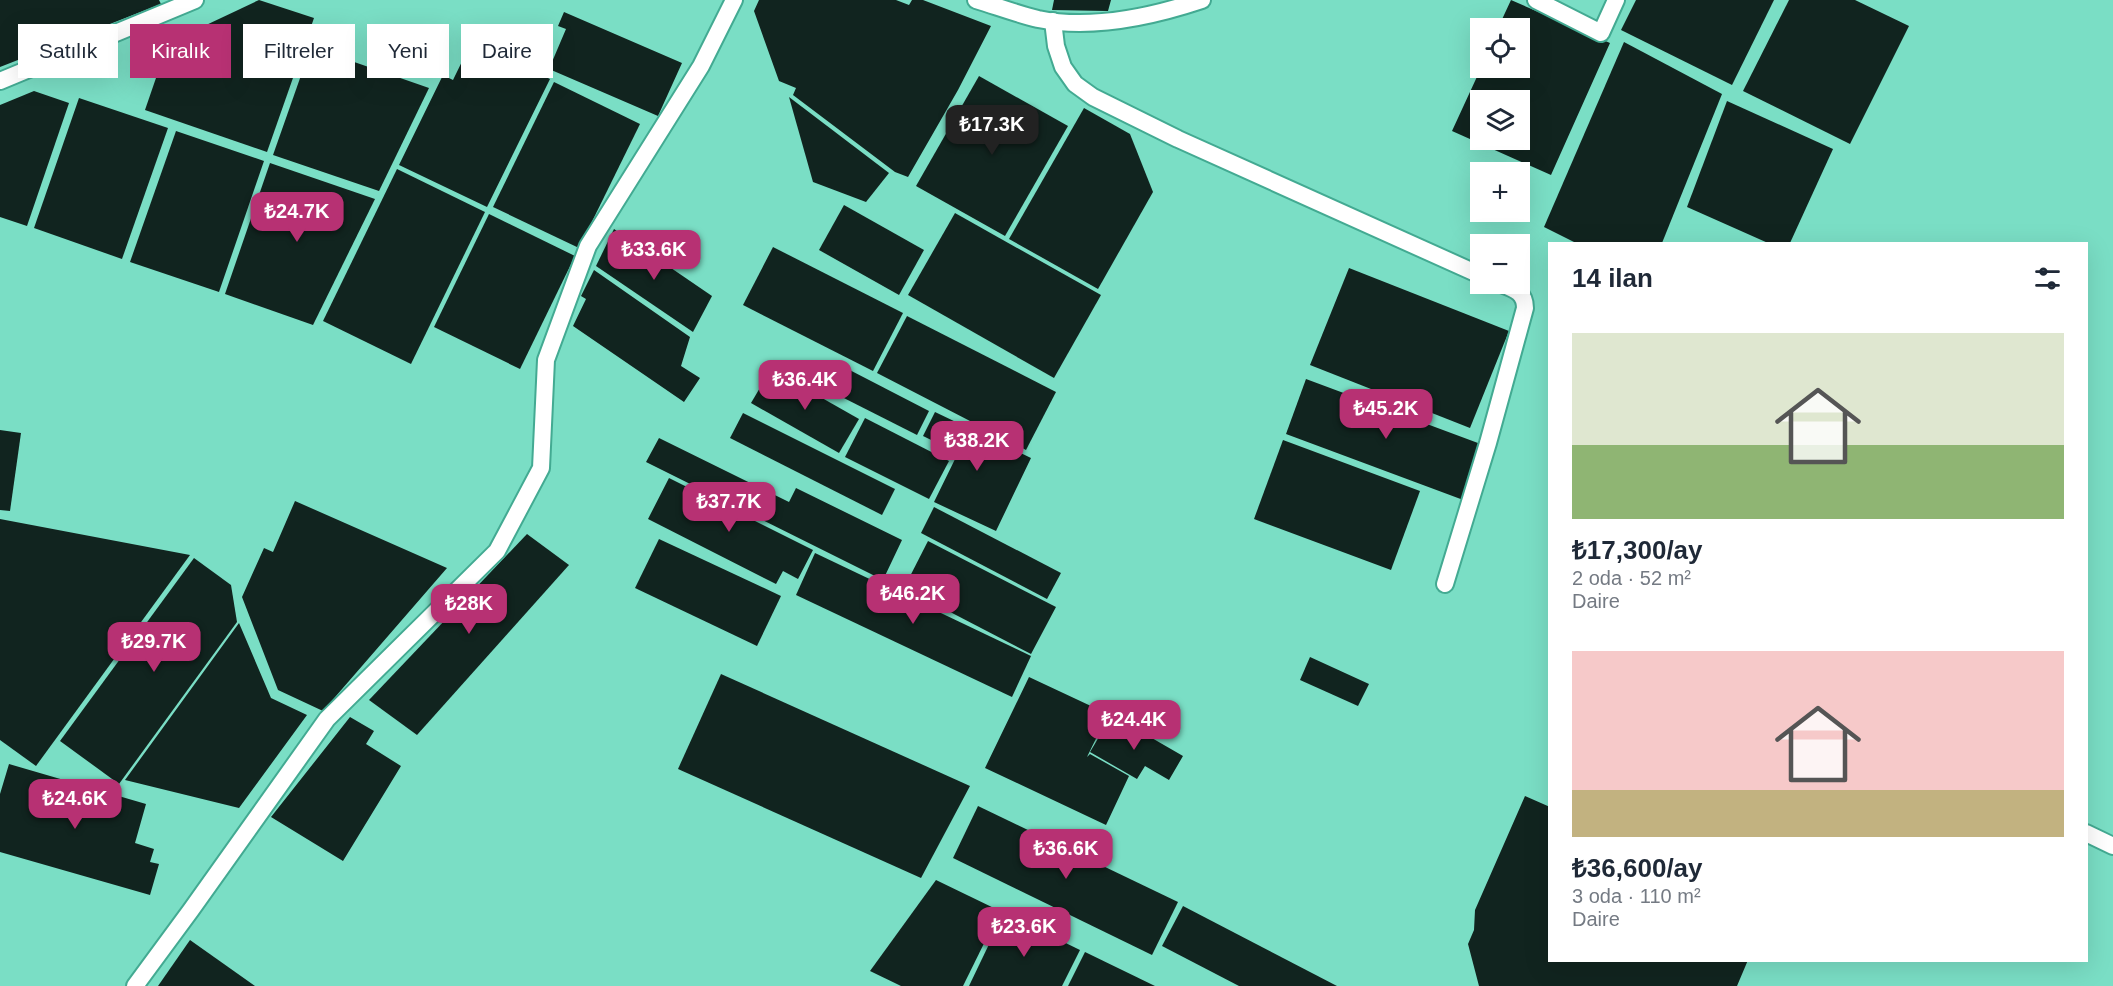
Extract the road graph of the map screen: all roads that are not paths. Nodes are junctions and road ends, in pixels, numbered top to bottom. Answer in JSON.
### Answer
{"nodes":[{"id":1,"x":195,"y":0,"type":"edge"},
{"id":2,"x":734,"y":0,"type":"edge"},
{"id":3,"x":976,"y":0,"type":"edge"},
{"id":4,"x":1202,"y":0,"type":"edge"},
{"id":5,"x":1536,"y":0,"type":"edge"},
{"id":6,"x":1616,"y":0,"type":"edge"},
{"id":7,"x":1053,"y":21,"type":"junction"},
{"id":8,"x":0,"y":81,"type":"edge"},
{"id":9,"x":1470,"y":270,"type":"edge"},
{"id":10,"x":1521,"y":294,"type":"edge"},
{"id":11,"x":1445,"y":584,"type":"dead end"},
{"id":12,"x":2088,"y":834,"type":"edge"},
{"id":13,"x":2113,"y":846,"type":"edge"},
{"id":14,"x":135,"y":986,"type":"edge"}],
"edges":[{"from":1,"to":8,"type":"street"},
{"from":2,"to":14,"type":"street"},
{"from":3,"to":7,"type":"street"},
{"from":4,"to":7,"type":"street"},
{"from":5,"to":6,"type":"street"},
{"from":7,"to":9,"type":"street"},
{"from":10,"to":11,"type":"street"},
{"from":12,"to":13,"type":"street"}]}
